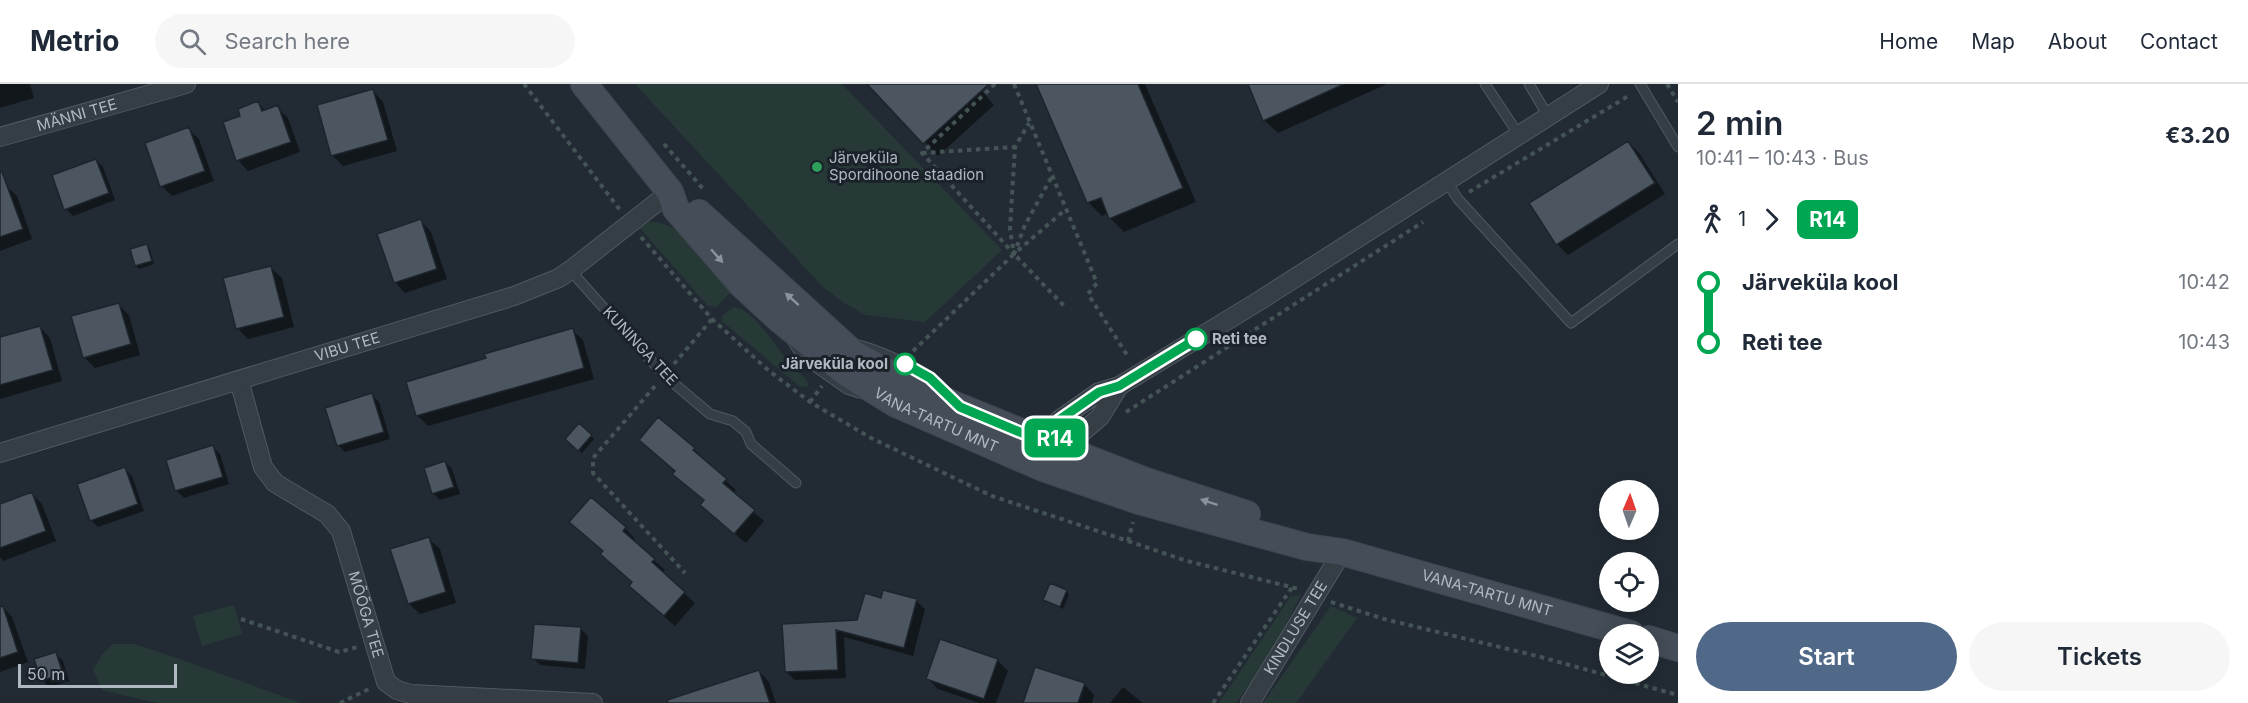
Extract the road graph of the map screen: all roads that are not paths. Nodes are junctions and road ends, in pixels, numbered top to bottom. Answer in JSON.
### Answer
{"nodes":[{"id":1,"x":186,"y":84,"type":"edge"},
{"id":2,"x":584,"y":84,"type":"edge"},
{"id":3,"x":1485,"y":84,"type":"edge"},
{"id":4,"x":1529,"y":84,"type":"edge"},
{"id":5,"x":1599,"y":84,"type":"edge"},
{"id":6,"x":1641,"y":86,"type":"edge"},
{"id":7,"x":1548,"y":116,"type":"junction"},
{"id":8,"x":1519,"y":135,"type":"junction"},
{"id":9,"x":0,"y":137,"type":"edge"},
{"id":10,"x":1678,"y":147,"type":"edge"},
{"id":11,"x":1446,"y":181,"type":"junction"},
{"id":12,"x":669,"y":192,"type":"junction"},
{"id":13,"x":1678,"y":244,"type":"edge"},
{"id":14,"x":572,"y":269,"type":"junction"},
{"id":15,"x":238,"y":380,"type":"junction"},
{"id":16,"x":0,"y":453,"type":"edge"},
{"id":17,"x":1048,"y":457,"type":"junction"},
{"id":18,"x":796,"y":483,"type":"dead end"},
{"id":19,"x":1342,"y":552,"type":"junction"},
{"id":20,"x":1599,"y":625,"type":"edge"},
{"id":21,"x":1659,"y":642,"type":"edge"},
{"id":22,"x":1678,"y":648,"type":"edge"},
{"id":23,"x":593,"y":703,"type":"edge"},
{"id":24,"x":1250,"y":703,"type":"edge"}],
"edges":[{"from":1,"to":9,"type":"street","name":"MÄNNI TEE"},
{"from":2,"to":12,"type":"street","name":"VANA-TARTU MNT"},
{"from":3,"to":8,"type":"lane"},
{"from":4,"to":7,"type":"lane"},
{"from":5,"to":7,"type":"street"},
{"from":6,"to":10,"type":"lane"},
{"from":7,"to":8,"type":"street"},
{"from":8,"to":11,"type":"street"},
{"from":11,"to":13,"type":"lane"},
{"from":11,"to":17,"type":"street"},
{"from":12,"to":14,"type":"street","name":"VIBU TEE"},
{"from":17,"to":12,"type":"street","name":"VANA-TARTU MNT","one_way":true},
{"from":12,"to":17,"type":"street","name":"VANA-TARTU MNT","one_way":true},
{"from":14,"to":15,"type":"street","name":"VIBU TEE"},
{"from":14,"to":18,"type":"lane","name":"KUNINGA TEE"},
{"from":15,"to":16,"type":"street","name":"VIBU TEE"},
{"from":15,"to":23,"type":"street","name":"MÕÕGA TEE"},
{"from":17,"to":19,"type":"street","name":"VANA-TARTU MNT"},
{"from":19,"to":20,"type":"street","name":"VANA-TARTU MNT"},
{"from":19,"to":24,"type":"street","name":"KINDLUSE TEE"},
{"from":21,"to":22,"type":"street"}]}
